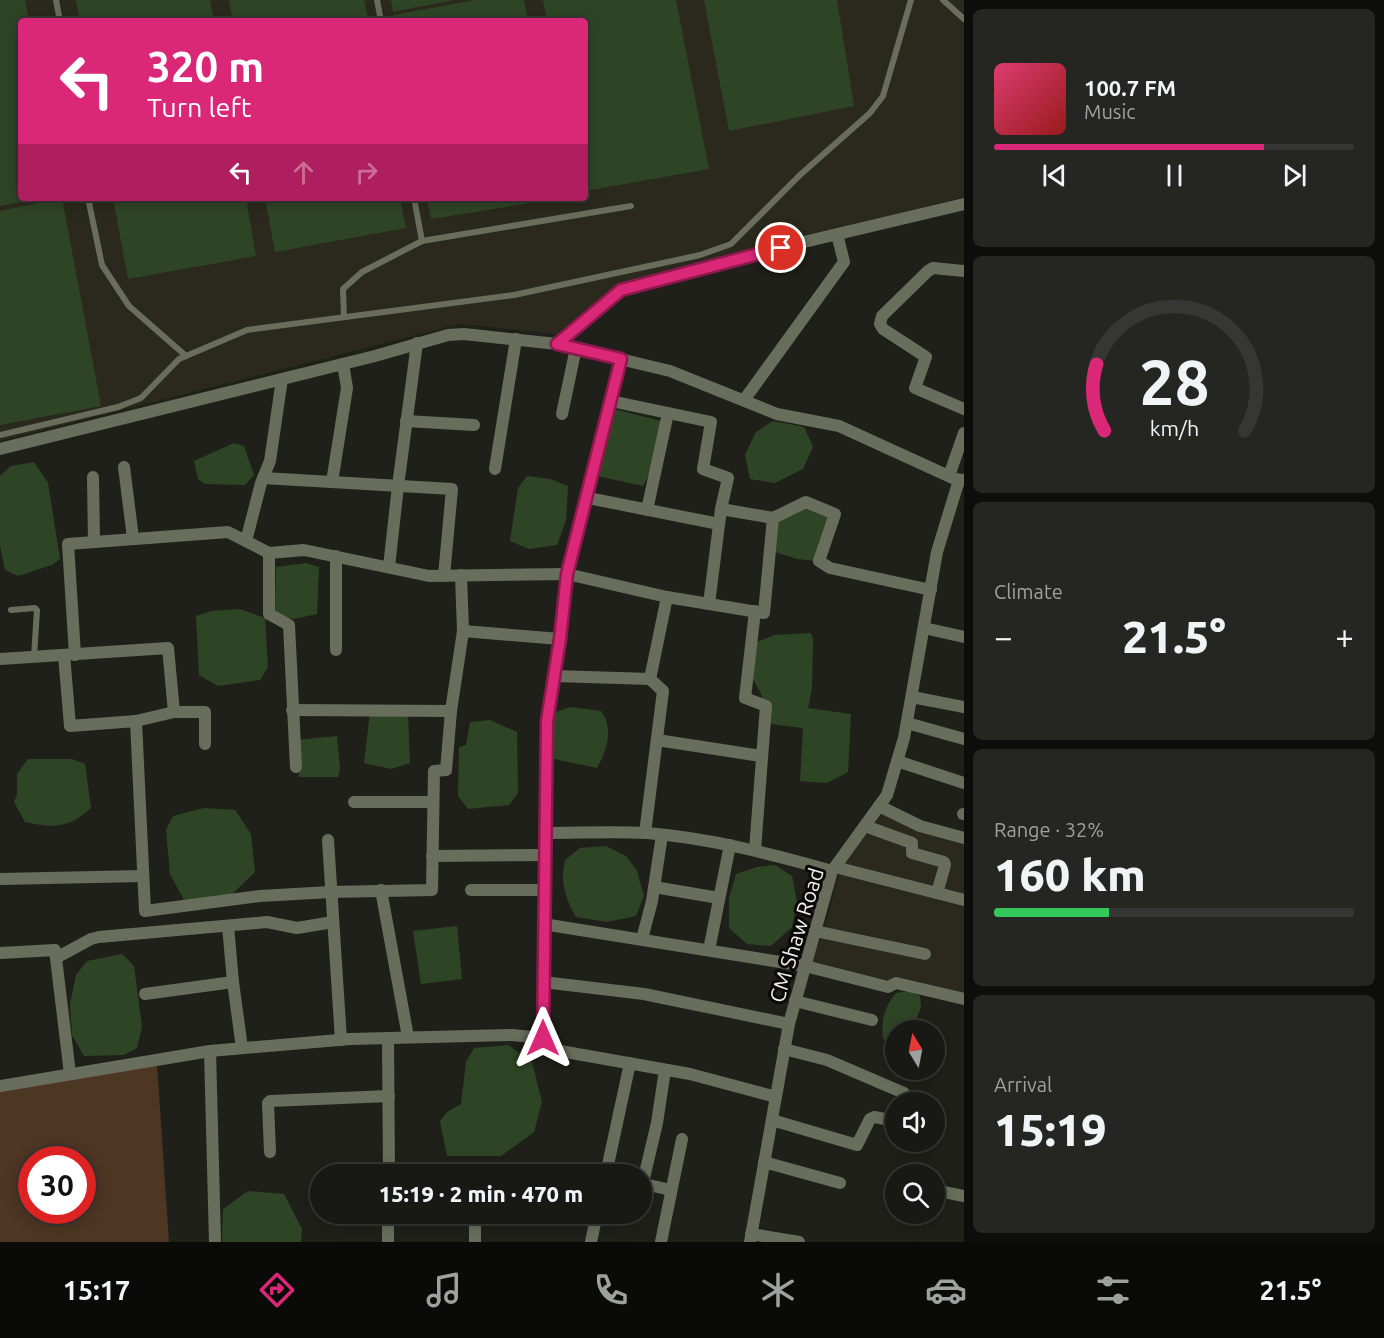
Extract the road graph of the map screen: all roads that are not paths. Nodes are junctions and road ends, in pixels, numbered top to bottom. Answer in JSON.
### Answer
{"nodes":[{"id":1,"x":56,"y":0,"type":"edge"},
{"id":2,"x":377,"y":0,"type":"edge"},
{"id":3,"x":911,"y":0,"type":"edge"},
{"id":4,"x":943,"y":0,"type":"edge"},
{"id":5,"x":59,"y":18,"type":"edge"},
{"id":6,"x":380,"y":18,"type":"edge"},
{"id":7,"x":964,"y":19,"type":"edge"},
{"id":8,"x":89,"y":201,"type":"edge"},
{"id":9,"x":415,"y":201,"type":"edge"},
{"id":10,"x":964,"y":204,"type":"edge"},
{"id":11,"x":631,"y":207,"type":"dead end"},
{"id":12,"x":837,"y":234,"type":"junction"},
{"id":13,"x":422,"y":241,"type":"junction"},
{"id":14,"x":964,"y":271,"type":"edge"},
{"id":15,"x":344,"y":316,"type":"junction"},
{"id":16,"x":516,"y":339,"type":"junction"},
{"id":17,"x":417,"y":344,"type":"junction"},
{"id":18,"x":557,"y":344,"type":"junction"},
{"id":19,"x":576,"y":348,"type":"junction"},
{"id":20,"x":186,"y":356,"type":"junction"},
{"id":21,"x":621,"y":359,"type":"junction"},
{"id":22,"x":343,"y":364,"type":"junction"},
{"id":23,"x":282,"y":379,"type":"junction"},
{"id":24,"x":744,"y":400,"type":"junction"},
{"id":25,"x":611,"y":401,"type":"junction"},
{"id":26,"x":964,"y":409,"type":"edge"},
{"id":27,"x":668,"y":413,"type":"junction"},
{"id":28,"x":562,"y":414,"type":"dead end"},
{"id":29,"x":406,"y":421,"type":"junction"},
{"id":30,"x":474,"y":425,"type":"dead end"},
{"id":31,"x":964,"y":433,"type":"edge"},
{"id":32,"x":0,"y":435,"type":"edge"},
{"id":33,"x":0,"y":449,"type":"edge"},
{"id":34,"x":124,"y":467,"type":"dead end"},
{"id":35,"x":495,"y":469,"type":"dead end"},
{"id":36,"x":93,"y":477,"type":"dead end"},
{"id":37,"x":264,"y":477,"type":"junction"},
{"id":38,"x":958,"y":479,"type":"edge"},
{"id":39,"x":332,"y":482,"type":"junction"},
{"id":40,"x":398,"y":486,"type":"junction"},
{"id":41,"x":588,"y":498,"type":"junction"},
{"id":42,"x":721,"y":509,"type":"junction"},
{"id":43,"x":646,"y":510,"type":"junction"},
{"id":44,"x":773,"y":518,"type":"junction"},
{"id":45,"x":719,"y":524,"type":"junction"},
{"id":46,"x":133,"y":538,"type":"junction"},
{"id":47,"x":246,"y":541,"type":"junction"},
{"id":48,"x":94,"y":542,"type":"junction"},
{"id":49,"x":269,"y":554,"type":"junction"},
{"id":50,"x":336,"y":556,"type":"junction"},
{"id":51,"x":389,"y":567,"type":"junction"},
{"id":52,"x":567,"y":574,"type":"junction"},
{"id":53,"x":444,"y":576,"type":"junction"},
{"id":54,"x":460,"y":576,"type":"junction"},
{"id":55,"x":931,"y":590,"type":"junction"},
{"id":56,"x":667,"y":597,"type":"junction"},
{"id":57,"x":709,"y":604,"type":"junction"},
{"id":58,"x":11,"y":610,"type":"dead end"},
{"id":59,"x":755,"y":612,"type":"junction"},
{"id":60,"x":924,"y":628,"type":"junction"},
{"id":61,"x":463,"y":631,"type":"junction"},
{"id":62,"x":964,"y":637,"type":"edge"},
{"id":63,"x":560,"y":639,"type":"junction"},
{"id":64,"x":336,"y":650,"type":"dead end"},
{"id":65,"x":69,"y":655,"type":"junction"},
{"id":66,"x":34,"y":657,"type":"junction"},
{"id":67,"x":0,"y":659,"type":"edge"},
{"id":68,"x":554,"y":676,"type":"junction"},
{"id":69,"x":650,"y":679,"type":"junction"},
{"id":70,"x":912,"y":697,"type":"junction"},
{"id":71,"x":964,"y":707,"type":"edge"},
{"id":72,"x":292,"y":710,"type":"junction"},
{"id":73,"x":450,"y":711,"type":"junction"},
{"id":74,"x":174,"y":712,"type":"junction"},
{"id":75,"x":136,"y":721,"type":"junction"},
{"id":76,"x":907,"y":723,"type":"junction"},
{"id":77,"x":964,"y":739,"type":"edge"},
{"id":78,"x":657,"y":740,"type":"junction"},
{"id":79,"x":205,"y":744,"type":"dead end"},
{"id":80,"x":761,"y":756,"type":"junction"},
{"id":81,"x":897,"y":760,"type":"junction"},
{"id":82,"x":296,"y":767,"type":"dead end"},
{"id":83,"x":964,"y":783,"type":"edge"},
{"id":84,"x":354,"y":802,"type":"dead end"},
{"id":85,"x":432,"y":802,"type":"junction"},
{"id":86,"x":879,"y":806,"type":"junction"},
{"id":87,"x":865,"y":826,"type":"junction"},
{"id":88,"x":545,"y":833,"type":"junction"},
{"id":89,"x":645,"y":833,"type":"junction"},
{"id":90,"x":662,"y":835,"type":"junction"},
{"id":91,"x":964,"y":838,"type":"edge"},
{"id":92,"x":328,"y":840,"type":"dead end"},
{"id":93,"x":730,"y":845,"type":"junction"},
{"id":94,"x":755,"y":850,"type":"junction"},
{"id":95,"x":544,"y":855,"type":"junction"},
{"id":96,"x":432,"y":856,"type":"junction"},
{"id":97,"x":834,"y":869,"type":"junction"},
{"id":98,"x":143,"y":876,"type":"junction"},
{"id":99,"x":0,"y":879,"type":"edge"},
{"id":100,"x":654,"y":887,"type":"junction"},
{"id":101,"x":381,"y":890,"type":"junction"},
{"id":102,"x":471,"y":890,"type":"dead end"},
{"id":103,"x":544,"y":890,"type":"junction"},
{"id":104,"x":330,"y":892,"type":"junction"},
{"id":105,"x":937,"y":893,"type":"junction"},
{"id":106,"x":719,"y":898,"type":"junction"},
{"id":107,"x":964,"y":900,"type":"edge"},
{"id":108,"x":333,"y":922,"type":"junction"},
{"id":109,"x":543,"y":924,"type":"junction"},
{"id":110,"x":228,"y":926,"type":"junction"},
{"id":111,"x":815,"y":931,"type":"junction"},
{"id":112,"x":642,"y":939,"type":"junction"},
{"id":113,"x":709,"y":950,"type":"junction"},
{"id":114,"x":0,"y":952,"type":"edge"},
{"id":115,"x":925,"y":954,"type":"dead end"},
{"id":116,"x":56,"y":958,"type":"junction"},
{"id":117,"x":805,"y":966,"type":"junction"},
{"id":118,"x":232,"y":982,"type":"junction"},
{"id":119,"x":543,"y":982,"type":"junction"},
{"id":120,"x":145,"y":994,"type":"dead end"},
{"id":121,"x":964,"y":999,"type":"edge"},
{"id":122,"x":795,"y":1001,"type":"junction"},
{"id":123,"x":872,"y":1020,"type":"dead end"},
{"id":124,"x":789,"y":1024,"type":"junction"},
{"id":125,"x":408,"y":1037,"type":"junction"},
{"id":126,"x":388,"y":1038,"type":"junction"},
{"id":127,"x":543,"y":1038,"type":"junction"},
{"id":128,"x":341,"y":1040,"type":"junction"},
{"id":129,"x":242,"y":1048,"type":"junction"},
{"id":130,"x":784,"y":1048,"type":"junction"},
{"id":131,"x":210,"y":1050,"type":"junction"},
{"id":132,"x":630,"y":1063,"type":"junction"},
{"id":133,"x":665,"y":1070,"type":"junction"},
{"id":134,"x":70,"y":1074,"type":"junction"},
{"id":135,"x":0,"y":1086,"type":"edge"},
{"id":136,"x":904,"y":1092,"type":"edge"},
{"id":137,"x":389,"y":1096,"type":"junction"},
{"id":138,"x":776,"y":1096,"type":"junction"},
{"id":139,"x":885,"y":1119,"type":"edge"},
{"id":140,"x":772,"y":1120,"type":"junction"},
{"id":141,"x":682,"y":1139,"type":"dead end"},
{"id":142,"x":270,"y":1152,"type":"dead end"},
{"id":143,"x":764,"y":1162,"type":"junction"},
{"id":144,"x":389,"y":1164,"type":"edge"},
{"id":145,"x":608,"y":1164,"type":"edge"},
{"id":146,"x":840,"y":1184,"type":"dead end"},
{"id":147,"x":671,"y":1190,"type":"junction"},
{"id":148,"x":945,"y":1192,"type":"edge"},
{"id":149,"x":964,"y":1196,"type":"edge"},
{"id":150,"x":388,"y":1224,"type":"edge"},
{"id":151,"x":475,"y":1224,"type":"edge"},
{"id":152,"x":595,"y":1224,"type":"edge"},
{"id":153,"x":751,"y":1238,"type":"edge"},
{"id":154,"x":215,"y":1242,"type":"edge"},
{"id":155,"x":388,"y":1242,"type":"edge"},
{"id":156,"x":475,"y":1242,"type":"edge"},
{"id":157,"x":591,"y":1242,"type":"edge"},
{"id":158,"x":661,"y":1242,"type":"edge"},
{"id":159,"x":799,"y":1242,"type":"edge"}],
"edges":[{"from":1,"to":5,"type":"lane"},
{"from":2,"to":6,"type":"lane"},
{"from":3,"to":15,"type":"lane"},
{"from":4,"to":7,"type":"lane"},
{"from":8,"to":20,"type":"lane"},
{"from":9,"to":13,"type":"lane"},
{"from":10,"to":12,"type":"street"},
{"from":11,"to":13,"type":"lane"},
{"from":12,"to":18,"type":"street"},
{"from":12,"to":24,"type":"street"},
{"from":13,"to":15,"type":"lane"},
{"from":14,"to":26,"type":"street"},
{"from":15,"to":20,"type":"lane"},
{"from":16,"to":17,"type":"street"},
{"from":16,"to":18,"type":"street"},
{"from":16,"to":35,"type":"street"},
{"from":17,"to":22,"type":"street"},
{"from":17,"to":29,"type":"street"},
{"from":18,"to":19,"type":"street"},
{"from":19,"to":21,"type":"street"},
{"from":19,"to":28,"type":"street"},
{"from":20,"to":32,"type":"lane"},
{"from":21,"to":24,"type":"street"},
{"from":21,"to":25,"type":"street"},
{"from":22,"to":23,"type":"street"},
{"from":22,"to":39,"type":"street"},
{"from":23,"to":33,"type":"street"},
{"from":23,"to":37,"type":"street"},
{"from":24,"to":38,"type":"street"},
{"from":25,"to":27,"type":"street"},
{"from":25,"to":41,"type":"street"},
{"from":27,"to":42,"type":"street"},
{"from":27,"to":43,"type":"street"},
{"from":29,"to":30,"type":"street"},
{"from":29,"to":40,"type":"street"},
{"from":31,"to":38,"type":"street","name":"CM Shaw Road"},
{"from":34,"to":46,"type":"street"},
{"from":36,"to":48,"type":"street"},
{"from":37,"to":39,"type":"street"},
{"from":37,"to":47,"type":"street"},
{"from":38,"to":55,"type":"street","name":"CM Shaw Road"},
{"from":39,"to":40,"type":"street"},
{"from":40,"to":51,"type":"street"},
{"from":40,"to":53,"type":"street"},
{"from":41,"to":43,"type":"street"},
{"from":41,"to":52,"type":"street"},
{"from":42,"to":44,"type":"street"},
{"from":42,"to":45,"type":"street"},
{"from":43,"to":45,"type":"street"},
{"from":44,"to":55,"type":"street"},
{"from":44,"to":59,"type":"street"},
{"from":45,"to":57,"type":"street"},
{"from":46,"to":47,"type":"street"},
{"from":46,"to":48,"type":"street"},
{"from":47,"to":49,"type":"street"},
{"from":48,"to":65,"type":"street"},
{"from":49,"to":50,"type":"street"},
{"from":49,"to":72,"type":"street"},
{"from":50,"to":51,"type":"street"},
{"from":50,"to":64,"type":"street"},
{"from":51,"to":53,"type":"street"},
{"from":52,"to":54,"type":"street"},
{"from":52,"to":56,"type":"street"},
{"from":52,"to":63,"type":"street"},
{"from":53,"to":54,"type":"street"},
{"from":54,"to":61,"type":"street"},
{"from":55,"to":60,"type":"street","name":"CM Shaw Road"},
{"from":56,"to":57,"type":"street"},
{"from":56,"to":69,"type":"street"},
{"from":57,"to":59,"type":"street"},
{"from":58,"to":66,"type":"lane"},
{"from":59,"to":80,"type":"street"},
{"from":60,"to":62,"type":"street"},
{"from":60,"to":70,"type":"street","name":"CM Shaw Road"},
{"from":61,"to":63,"type":"street"},
{"from":61,"to":73,"type":"street"},
{"from":63,"to":68,"type":"street"},
{"from":65,"to":66,"type":"street"},
{"from":65,"to":74,"type":"street"},
{"from":65,"to":75,"type":"street"},
{"from":66,"to":67,"type":"street"},
{"from":68,"to":69,"type":"street"},
{"from":68,"to":88,"type":"street"},
{"from":69,"to":78,"type":"street"},
{"from":70,"to":71,"type":"street"},
{"from":70,"to":76,"type":"street","name":"CM Shaw Road"},
{"from":72,"to":73,"type":"street"},
{"from":72,"to":82,"type":"street"},
{"from":73,"to":85,"type":"street"},
{"from":74,"to":75,"type":"street"},
{"from":74,"to":79,"type":"street"},
{"from":75,"to":98,"type":"street"},
{"from":76,"to":77,"type":"street"},
{"from":76,"to":81,"type":"street","name":"CM Shaw Road"},
{"from":78,"to":80,"type":"street"},
{"from":78,"to":89,"type":"street"},
{"from":80,"to":94,"type":"street"},
{"from":81,"to":83,"type":"street"},
{"from":81,"to":86,"type":"street","name":"CM Shaw Road"},
{"from":84,"to":85,"type":"street"},
{"from":85,"to":96,"type":"street"},
{"from":86,"to":87,"type":"street","name":"CM Shaw Road"},
{"from":86,"to":91,"type":"street"},
{"from":87,"to":97,"type":"street","name":"CM Shaw Road"},
{"from":87,"to":105,"type":"street"},
{"from":88,"to":89,"type":"street"},
{"from":88,"to":95,"type":"street"},
{"from":89,"to":90,"type":"street"},
{"from":90,"to":93,"type":"street"},
{"from":90,"to":100,"type":"street"},
{"from":92,"to":104,"type":"street"},
{"from":93,"to":94,"type":"street"},
{"from":93,"to":106,"type":"street"},
{"from":94,"to":97,"type":"street"},
{"from":95,"to":96,"type":"street"},
{"from":95,"to":103,"type":"street"},
{"from":96,"to":101,"type":"street"},
{"from":97,"to":105,"type":"street"},
{"from":97,"to":111,"type":"street","name":"CM Shaw Road"},
{"from":98,"to":99,"type":"street"},
{"from":98,"to":104,"type":"street"},
{"from":100,"to":106,"type":"street"},
{"from":100,"to":112,"type":"street"},
{"from":101,"to":104,"type":"street"},
{"from":101,"to":125,"type":"street"},
{"from":102,"to":103,"type":"street"},
{"from":103,"to":109,"type":"street"},
{"from":104,"to":108,"type":"street"},
{"from":105,"to":107,"type":"street"},
{"from":106,"to":113,"type":"street"},
{"from":108,"to":110,"type":"street"},
{"from":108,"to":128,"type":"street"},
{"from":109,"to":112,"type":"street"},
{"from":109,"to":119,"type":"street"},
{"from":110,"to":116,"type":"street"},
{"from":110,"to":118,"type":"street"},
{"from":111,"to":115,"type":"street"},
{"from":111,"to":117,"type":"street","name":"CM Shaw Road"},
{"from":112,"to":113,"type":"street"},
{"from":113,"to":117,"type":"street"},
{"from":114,"to":116,"type":"street"},
{"from":116,"to":134,"type":"street"},
{"from":117,"to":121,"type":"street"},
{"from":117,"to":122,"type":"street","name":"CM Shaw Road"},
{"from":118,"to":120,"type":"street"},
{"from":118,"to":129,"type":"street"},
{"from":119,"to":124,"type":"street"},
{"from":119,"to":127,"type":"street"},
{"from":122,"to":123,"type":"street"},
{"from":122,"to":124,"type":"street","name":"CM Shaw Road"},
{"from":124,"to":130,"type":"street","name":"CM Shaw Road"},
{"from":125,"to":126,"type":"street"},
{"from":125,"to":127,"type":"street"},
{"from":126,"to":128,"type":"street"},
{"from":126,"to":137,"type":"street"},
{"from":127,"to":132,"type":"street"},
{"from":128,"to":129,"type":"street"},
{"from":129,"to":131,"type":"street"},
{"from":130,"to":136,"type":"street"},
{"from":130,"to":138,"type":"street","name":"CM Shaw Road"},
{"from":131,"to":134,"type":"street"},
{"from":131,"to":154,"type":"street"},
{"from":132,"to":133,"type":"street"},
{"from":132,"to":145,"type":"street"},
{"from":133,"to":138,"type":"street"},
{"from":133,"to":147,"type":"street"},
{"from":134,"to":135,"type":"street"},
{"from":137,"to":142,"type":"street"},
{"from":137,"to":144,"type":"street"},
{"from":138,"to":140,"type":"street","name":"CM Shaw Road"},
{"from":139,"to":140,"type":"street"},
{"from":140,"to":143,"type":"street","name":"CM Shaw Road"},
{"from":141,"to":147,"type":"street"},
{"from":143,"to":146,"type":"street"},
{"from":143,"to":153,"type":"street","name":"CM Shaw Road"},
{"from":147,"to":158,"type":"street"},
{"from":148,"to":149,"type":"street"},
{"from":150,"to":155,"type":"street"},
{"from":151,"to":156,"type":"street"},
{"from":152,"to":157,"type":"street"},
{"from":153,"to":159,"type":"street"}]}
